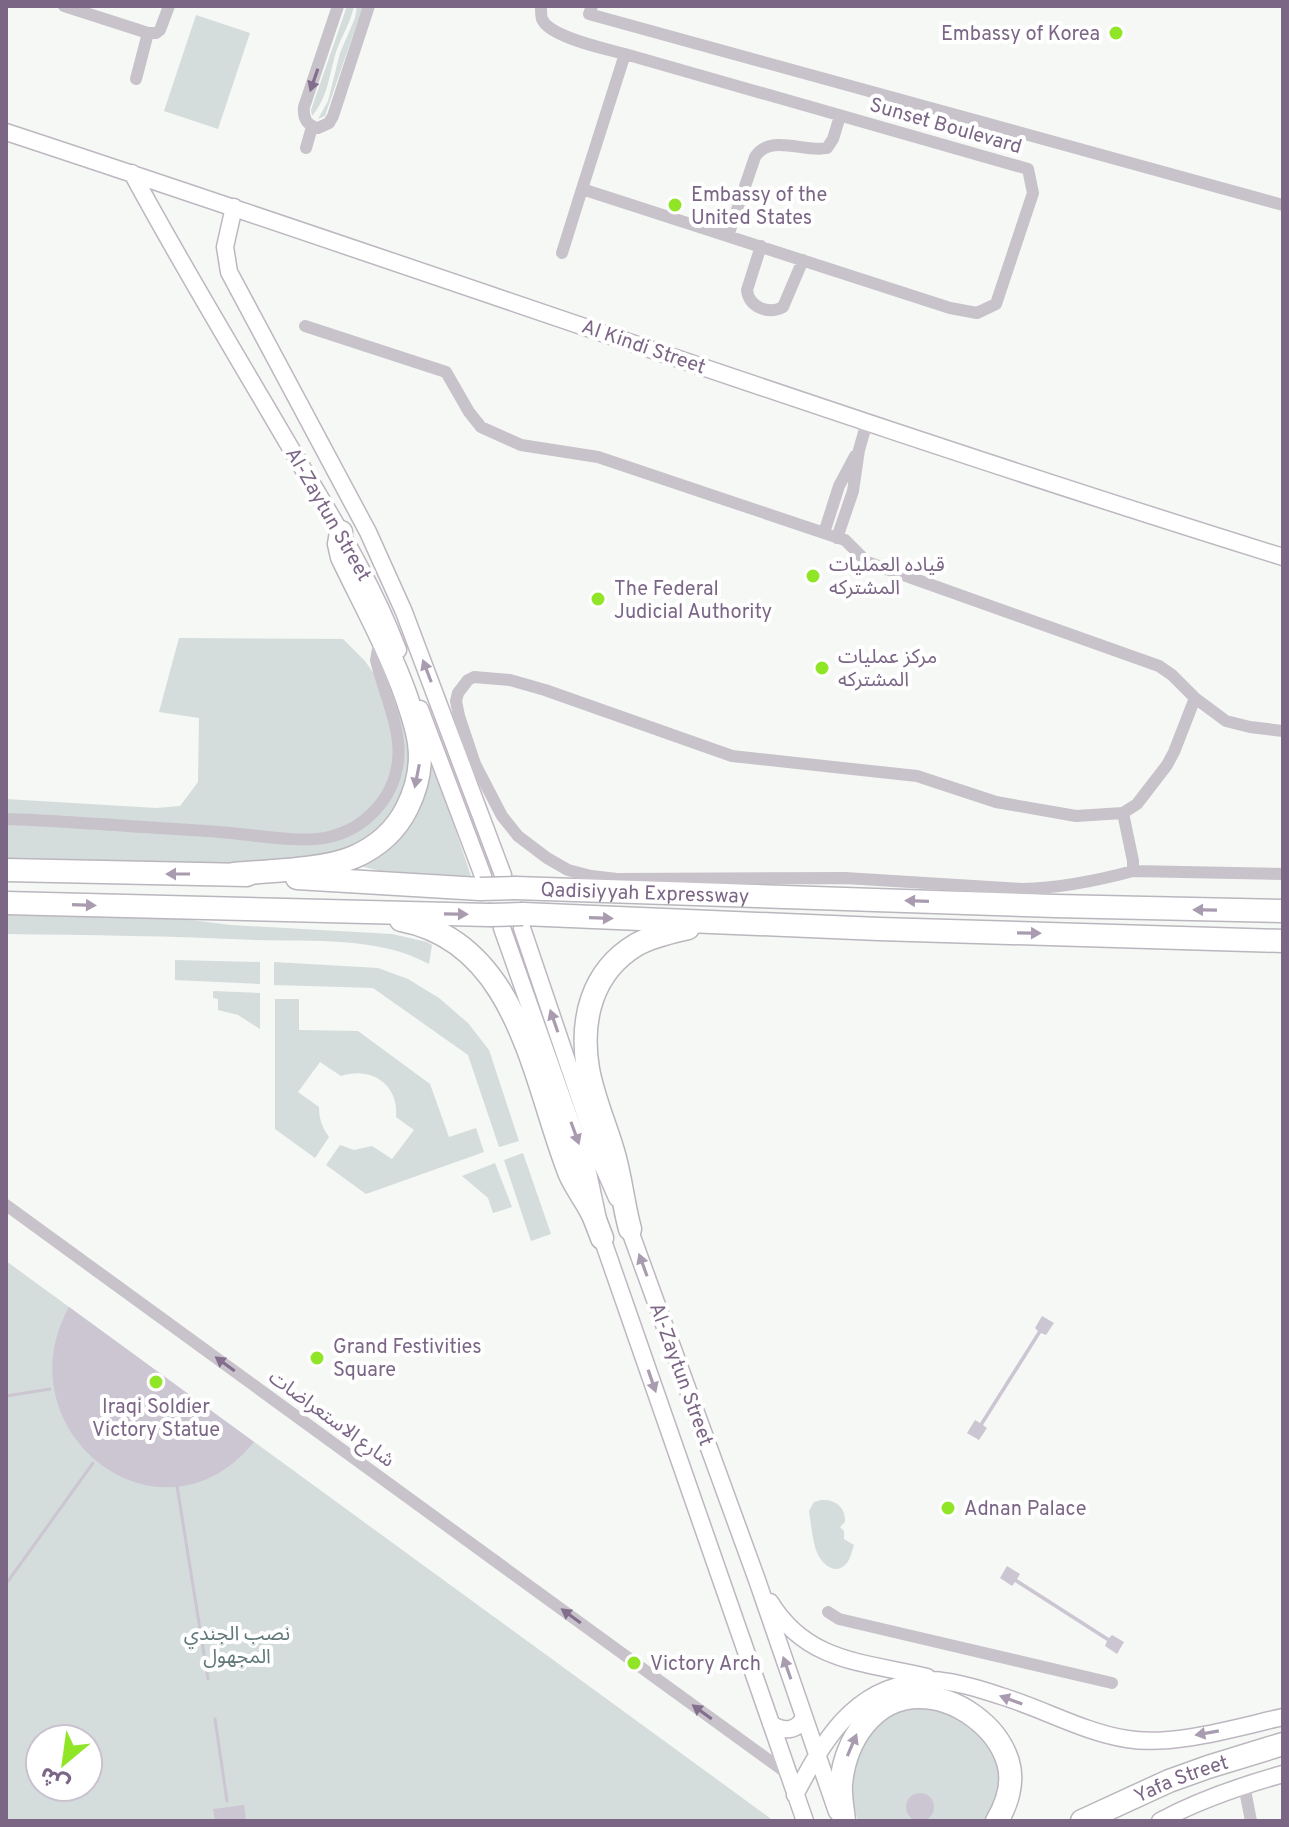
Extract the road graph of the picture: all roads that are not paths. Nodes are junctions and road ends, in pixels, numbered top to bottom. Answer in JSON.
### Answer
{"nodes":[{"id":1,"x":64,"y":6,"type":"edge"},
{"id":2,"x":169,"y":6,"type":"edge"},
{"id":3,"x":338,"y":6,"type":"edge"},
{"id":4,"x":369,"y":6,"type":"edge"},
{"id":5,"x":541,"y":6,"type":"edge"},
{"id":6,"x":592,"y":6,"type":"edge"},
{"id":7,"x":148,"y":33,"type":"junction"},
{"id":8,"x":625,"y":54,"type":"junction"},
{"id":9,"x":136,"y":79,"type":"dead end"},
{"id":10,"x":840,"y":116,"type":"junction"},
{"id":11,"x":312,"y":127,"type":"junction"},
{"id":12,"x":6,"y":132,"type":"edge"},
{"id":13,"x":306,"y":148,"type":"dead end"},
{"id":14,"x":132,"y":173,"type":"junction"},
{"id":15,"x":582,"y":189,"type":"junction"},
{"id":16,"x":1283,"y":205,"type":"edge"},
{"id":17,"x":234,"y":207,"type":"junction"},
{"id":18,"x":728,"y":236,"type":"junction"},
{"id":19,"x":761,"y":246,"type":"junction"},
{"id":20,"x":562,"y":253,"type":"dead end"},
{"id":21,"x":803,"y":260,"type":"junction"},
{"id":22,"x":305,"y":326,"type":"dead end"},
{"id":23,"x":867,"y":422,"type":"junction"},
{"id":24,"x":341,"y":532,"type":"joint"},
{"id":25,"x":831,"y":536,"type":"junction"},
{"id":26,"x":1283,"y":557,"type":"edge"},
{"id":27,"x":404,"y":612,"type":"junction"},
{"id":28,"x":381,"y":626,"type":"junction"},
{"id":29,"x":1195,"y":698,"type":"junction"},
{"id":30,"x":1283,"y":731,"type":"edge"},
{"id":31,"x":1123,"y":813,"type":"junction"},
{"id":32,"x":6,"y":819,"type":"edge"},
{"id":33,"x":6,"y":870,"type":"edge"},
{"id":34,"x":1133,"y":871,"type":"junction"},
{"id":35,"x":234,"y":874,"type":"junction"},
{"id":36,"x":1283,"y":874,"type":"edge"},
{"id":37,"x":509,"y":881,"type":"junction"},
{"id":38,"x":481,"y":882,"type":"junction"},
{"id":39,"x":6,"y":903,"type":"edge"},
{"id":40,"x":1283,"y":911,"type":"edge"},
{"id":41,"x":360,"y":912,"type":"junction"},
{"id":42,"x":495,"y":921,"type":"junction"},
{"id":43,"x":522,"y":921,"type":"junction"},
{"id":44,"x":711,"y":922,"type":"junction"},
{"id":45,"x":1283,"y":941,"type":"edge"},
{"id":46,"x":6,"y":1205,"type":"edge"},
{"id":47,"x":621,"y":1206,"type":"junction"},
{"id":48,"x":600,"y":1228,"type":"junction"},
{"id":49,"x":630,"y":1229,"type":"junction"},
{"id":50,"x":757,"y":1580,"type":"junction"},
{"id":51,"x":828,"y":1612,"type":"dead end"},
{"id":52,"x":940,"y":1680,"type":"junction"},
{"id":53,"x":1112,"y":1683,"type":"dead end"},
{"id":54,"x":804,"y":1717,"type":"junction"},
{"id":55,"x":1283,"y":1717,"type":"edge"},
{"id":56,"x":771,"y":1724,"type":"junction"},
{"id":57,"x":1283,"y":1744,"type":"edge"},
{"id":58,"x":817,"y":1755,"type":"junction"},
{"id":59,"x":1283,"y":1758,"type":"edge"},
{"id":60,"x":788,"y":1774,"type":"junction"},
{"id":61,"x":1283,"y":1774,"type":"edge"},
{"id":62,"x":1244,"y":1785,"type":"junction"},
{"id":63,"x":795,"y":1795,"type":"junction"},
{"id":64,"x":805,"y":1821,"type":"edge"},
{"id":65,"x":842,"y":1821,"type":"edge"},
{"id":66,"x":997,"y":1821,"type":"edge"},
{"id":67,"x":1082,"y":1821,"type":"edge"},
{"id":68,"x":1114,"y":1821,"type":"edge"},
{"id":69,"x":1160,"y":1821,"type":"edge"},
{"id":70,"x":1251,"y":1821,"type":"edge"}],
"edges":[{"from":1,"to":7,"type":"street"},
{"from":2,"to":7,"type":"street"},
{"from":3,"to":11,"type":"street","one_way":true},
{"from":4,"to":11,"type":"street"},
{"from":5,"to":8,"type":"street","name":"Sunset Boulevard"},
{"from":6,"to":16,"type":"street"},
{"from":7,"to":9,"type":"street"},
{"from":8,"to":10,"type":"street","name":"Sunset Boulevard"},
{"from":8,"to":15,"type":"street"},
{"from":10,"to":18,"type":"street"},
{"from":10,"to":21,"type":"street","name":"Sunset Boulevard"},
{"from":11,"to":13,"type":"street"},
{"from":12,"to":14,"type":"main road","name":"Al Kindi Street"},
{"from":14,"to":17,"type":"main road","name":"Al Kindi Street"},
{"from":14,"to":24,"type":"main road","name":"Al-Zaytun Street"},
{"from":15,"to":18,"type":"street","name":"Sunset Boulevard"},
{"from":15,"to":20,"type":"street"},
{"from":17,"to":23,"type":"main road","name":"Al Kindi Street"},
{"from":17,"to":27,"type":"main road","name":"Al-Zaytun Street"},
{"from":18,"to":19,"type":"street","name":"Sunset Boulevard"},
{"from":19,"to":21,"type":"street","name":"Sunset Boulevard"},
{"from":19,"to":21,"type":"street"},
{"from":22,"to":25,"type":"street"},
{"from":23,"to":25,"type":"street"},
{"from":23,"to":26,"type":"main road","name":"Al Kindi Street"},
{"from":24,"to":28,"type":"highway"},
{"from":25,"to":29,"type":"street"},
{"from":27,"to":28,"type":"main road"},
{"from":37,"to":27,"type":"main road","name":"Al-Zaytun Street","one_way":true},
{"from":28,"to":32,"type":"street"},
{"from":28,"to":35,"type":"highway","one_way":true},
{"from":28,"to":38,"type":"main road"},
{"from":29,"to":30,"type":"street"},
{"from":29,"to":31,"type":"street"},
{"from":31,"to":34,"type":"street"},
{"from":31,"to":34,"type":"street"},
{"from":35,"to":33,"type":"highway","name":"Qadisiyyah Expressway","one_way":true},
{"from":34,"to":36,"type":"street"},
{"from":35,"to":38,"type":"highway","name":"Qadisiyyah Expressway"},
{"from":37,"to":38,"type":"highway","name":"Qadisiyyah Expressway","bridge":true},
{"from":40,"to":37,"type":"highway","name":"Qadisiyyah Expressway","one_way":true},
{"from":39,"to":41,"type":"highway","name":"Qadisiyyah Expressway","one_way":true},
{"from":41,"to":42,"type":"highway","name":"Qadisiyyah Expressway","one_way":true},
{"from":41,"to":48,"type":"highway"},
{"from":42,"to":43,"type":"highway","name":"Qadisiyyah Expressway","bridge":true},
{"from":42,"to":48,"type":"main road","name":"Al-Zaytun Street","one_way":true},
{"from":43,"to":44,"type":"highway","name":"Qadisiyyah Expressway","one_way":true},
{"from":47,"to":43,"type":"main road","name":"Al-Zaytun Street","one_way":true},
{"from":44,"to":45,"type":"highway","name":"Qadisiyyah Expressway","one_way":true},
{"from":44,"to":49,"type":"highway"},
{"from":60,"to":46,"type":"street","name":"شارع الاستعراضات","one_way":true},
{"from":47,"to":48,"type":"main road"},
{"from":47,"to":49,"type":"main road","name":"Al-Zaytun Street"},
{"from":48,"to":56,"type":"main road","name":"Al-Zaytun Street","one_way":true},
{"from":50,"to":49,"type":"main road","name":"Al-Zaytun Street","one_way":true},
{"from":50,"to":52,"type":"main road"},
{"from":54,"to":50,"type":"main road","name":"Al-Zaytun Street","one_way":true},
{"from":51,"to":53,"type":"street"},
{"from":55,"to":52,"type":"main road","one_way":true},
{"from":52,"to":58,"type":"main road"},
{"from":54,"to":56,"type":"main road"},
{"from":54,"to":58,"type":"main road","name":"Al-Zaytun Street"},
{"from":56,"to":60,"type":"main road","name":"Al-Zaytun Street"},
{"from":57,"to":67,"type":"highway","name":"Yafa Street"},
{"from":58,"to":63,"type":"main road"},
{"from":58,"to":65,"type":"main road","name":"Al-Zaytun Street"},
{"from":59,"to":68,"type":"highway","name":"Yafa Street"},
{"from":60,"to":63,"type":"main road","name":"Al-Zaytun Street"},
{"from":61,"to":62,"type":"main road"},
{"from":62,"to":69,"type":"main road"},
{"from":62,"to":70,"type":"street"},
{"from":63,"to":64,"type":"main road","name":"Al-Zaytun Street"},
{"from":65,"to":66,"type":"highway","one_way":true}]}
